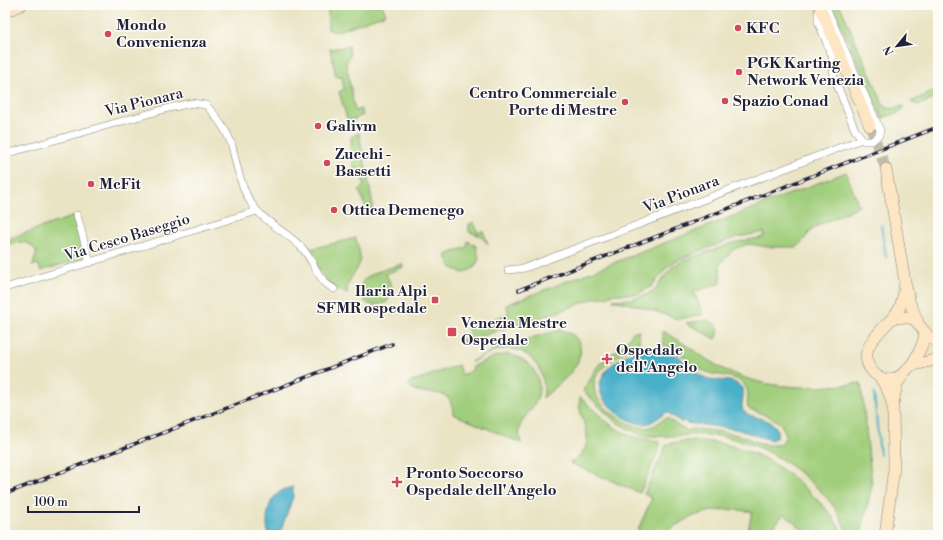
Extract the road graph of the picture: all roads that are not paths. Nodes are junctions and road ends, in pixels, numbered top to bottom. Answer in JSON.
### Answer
{"nodes":[{"id":1,"x":21,"y":5,"type":"edge"},
{"id":2,"x":819,"y":7,"type":"edge"},
{"id":3,"x":5,"y":12,"type":"edge"},
{"id":4,"x":870,"y":126,"type":"tunnel mouth"},
{"id":5,"x":862,"y":139,"type":"junction"},
{"id":6,"x":5,"y":154,"type":"edge"},
{"id":7,"x":886,"y":169,"type":"tunnel mouth"},
{"id":8,"x":256,"y":211,"type":"junction"},
{"id":9,"x":78,"y":215,"type":"dead end"},
{"id":10,"x":90,"y":262,"type":"junction"},
{"id":11,"x":508,"y":270,"type":"dead end"},
{"id":12,"x":906,"y":282,"type":"junction"},
{"id":13,"x":5,"y":288,"type":"edge"},
{"id":14,"x":334,"y":289,"type":"dead end"},
{"id":15,"x":891,"y":319,"type":"junction"},
{"id":16,"x":918,"y":322,"type":"junction"},
{"id":17,"x":925,"y":332,"type":"junction"},
{"id":18,"x":938,"y":342,"type":"edge"},
{"id":19,"x":938,"y":359,"type":"edge"},
{"id":20,"x":907,"y":369,"type":"junction"},
{"id":21,"x":880,"y":378,"type":"junction"},
{"id":22,"x":893,"y":407,"type":"junction"},
{"id":23,"x":885,"y":535,"type":"edge"}],
"edges":[{"from":1,"to":3,"type":"main road"},
{"from":2,"to":4,"type":"main road"},
{"from":2,"to":5,"type":"street"},
{"from":2,"to":5,"type":"street","name":"Via Pionara"},
{"from":5,"to":11,"type":"street","name":"Via Pionara"},
{"from":6,"to":8,"type":"street","name":"Via Pionara"},
{"from":7,"to":12,"type":"main road"},
{"from":8,"to":10,"type":"street","name":"Via Cesco Baseggio"},
{"from":8,"to":14,"type":"street","name":"Via Pionara"},
{"from":9,"to":10,"type":"street"},
{"from":10,"to":13,"type":"street","name":"Via Cesco Baseggio"},
{"from":12,"to":15,"type":"main road"},
{"from":12,"to":16,"type":"main road"},
{"from":15,"to":16,"type":"main road"},
{"from":15,"to":21,"type":"main road"},
{"from":16,"to":17,"type":"main road"},
{"from":17,"to":18,"type":"main road"},
{"from":17,"to":20,"type":"main road"},
{"from":19,"to":20,"type":"main road"},
{"from":20,"to":21,"type":"main road"},
{"from":20,"to":22,"type":"main road"},
{"from":21,"to":22,"type":"main road"},
{"from":22,"to":23,"type":"main road"}]}
